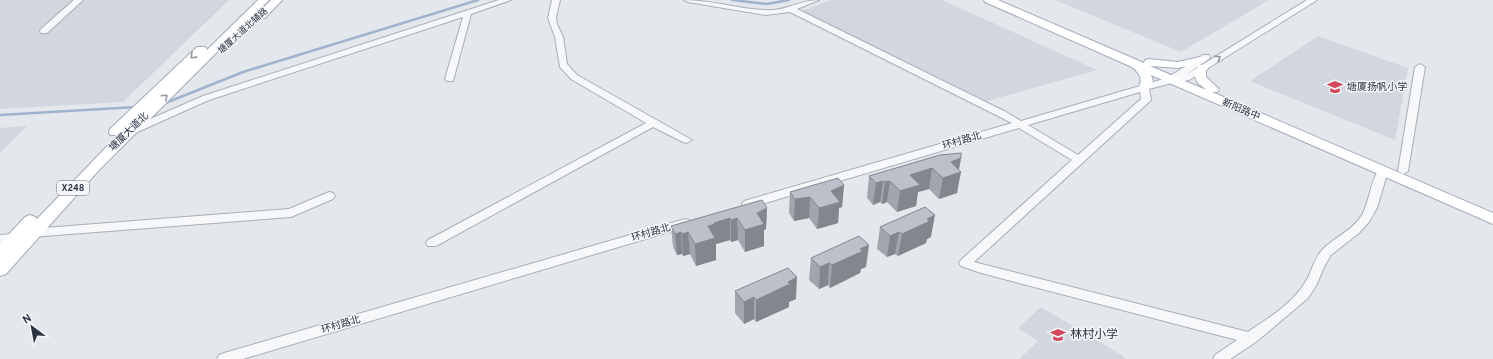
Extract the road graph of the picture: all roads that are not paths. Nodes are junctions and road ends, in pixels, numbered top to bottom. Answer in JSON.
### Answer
{"nodes":[{"id":1,"x":79,"y":0,"type":"edge"},
{"id":2,"x":251,"y":0,"type":"edge"},
{"id":3,"x":264,"y":0,"type":"edge"},
{"id":4,"x":277,"y":0,"type":"edge"},
{"id":5,"x":507,"y":0,"type":"edge"},
{"id":6,"x":556,"y":0,"type":"edge"},
{"id":7,"x":688,"y":0,"type":"edge"},
{"id":8,"x":815,"y":0,"type":"edge"},
{"id":9,"x":988,"y":0,"type":"edge"},
{"id":10,"x":1005,"y":0,"type":"edge"},
{"id":11,"x":1300,"y":0,"type":"edge"},
{"id":12,"x":1313,"y":0,"type":"edge"},
{"id":13,"x":790,"y":9,"type":"junction"},
{"id":14,"x":468,"y":12,"type":"junction"},
{"id":15,"x":44,"y":31,"type":"dead end"},
{"id":16,"x":1149,"y":62,"type":"junction"},
{"id":17,"x":1133,"y":63,"type":"junction"},
{"id":18,"x":1202,"y":64,"type":"junction"},
{"id":19,"x":1420,"y":67,"type":"dead end"},
{"id":20,"x":1178,"y":77,"type":"junction"},
{"id":21,"x":184,"y":79,"type":"junction"},
{"id":22,"x":450,"y":79,"type":"dead end"},
{"id":23,"x":1144,"y":88,"type":"junction"},
{"id":24,"x":1213,"y":89,"type":"junction"},
{"id":25,"x":653,"y":123,"type":"junction"},
{"id":26,"x":1019,"y":124,"type":"junction"},
{"id":27,"x":125,"y":134,"type":"junction"},
{"id":28,"x":687,"y":140,"type":"dead end"},
{"id":29,"x":1079,"y":160,"type":"junction"},
{"id":30,"x":1383,"y":171,"type":"junction"},
{"id":31,"x":1403,"y":171,"type":"junction"},
{"id":32,"x":1426,"y":190,"type":"junction"},
{"id":33,"x":329,"y":196,"type":"dead end"},
{"id":34,"x":736,"y":208,"type":"edge"},
{"id":35,"x":1493,"y":210,"type":"edge"},
{"id":36,"x":698,"y":219,"type":"edge"},
{"id":37,"x":1493,"y":219,"type":"edge"},
{"id":38,"x":1493,"y":230,"type":"edge"},
{"id":39,"x":31,"y":233,"type":"junction"},
{"id":40,"x":14,"y":238,"type":"junction"},
{"id":41,"x":0,"y":239,"type":"edge"},
{"id":42,"x":432,"y":243,"type":"dead end"},
{"id":43,"x":0,"y":254,"type":"edge"},
{"id":44,"x":0,"y":270,"type":"edge"},
{"id":45,"x":1251,"y":338,"type":"junction"},
{"id":46,"x":224,"y":359,"type":"edge"},
{"id":47,"x":1220,"y":359,"type":"edge"}],
"edges":[{"from":1,"to":15,"type":"street"},
{"from":2,"to":40,"type":"main road","name":"塘厦大道北","number":"X248","one_way":true},
{"from":3,"to":21,"type":"main road","name":"塘厦大道北","number":"X248"},
{"from":4,"to":21,"type":"main road","name":"塘厦大道北辅路"},
{"from":5,"to":14,"type":"street"},
{"from":6,"to":25,"type":"street"},
{"from":7,"to":13,"type":"street"},
{"from":8,"to":13,"type":"street"},
{"from":9,"to":17,"type":"main road","name":"新阳路中"},
{"from":10,"to":16,"type":"main road","name":"新阳路中"},
{"from":11,"to":18,"type":"street"},
{"from":18,"to":12,"type":"street","one_way":true},
{"from":13,"to":26,"type":"street"},
{"from":14,"to":22,"type":"street"},
{"from":14,"to":27,"type":"street"},
{"from":16,"to":18,"type":"main road"},
{"from":16,"to":20,"type":"main road","name":"新阳路中"},
{"from":17,"to":20,"type":"main road","name":"新阳路中"},
{"from":17,"to":23,"type":"main road"},
{"from":18,"to":20,"type":"street","name":"环村路北"},
{"from":18,"to":24,"type":"main road"},
{"from":19,"to":31,"type":"street"},
{"from":20,"to":23,"type":"street","name":"环村路北"},
{"from":20,"to":24,"type":"main road","name":"新阳路中"},
{"from":20,"to":30,"type":"main road","name":"新阳路中"},
{"from":27,"to":21,"type":"main road","name":"塘厦大道北","number":"X248","one_way":true},
{"from":23,"to":26,"type":"street","name":"环村路北"},
{"from":23,"to":29,"type":"street"},
{"from":24,"to":31,"type":"main road","name":"新阳路中"},
{"from":25,"to":28,"type":"street"},
{"from":25,"to":42,"type":"street"},
{"from":26,"to":29,"type":"street"},
{"from":26,"to":34,"type":"street","name":"环村路北"},
{"from":27,"to":39,"type":"main road","name":"塘厦大道北","number":"X248"},
{"from":29,"to":45,"type":"street"},
{"from":30,"to":32,"type":"main road","name":"新阳路中"},
{"from":30,"to":45,"type":"street"},
{"from":31,"to":35,"type":"main road","name":"新阳路中"},
{"from":32,"to":37,"type":"main road","name":"新阳路中"},
{"from":32,"to":38,"type":"main road"},
{"from":33,"to":39,"type":"street"},
{"from":36,"to":46,"type":"street","name":"环村路北"},
{"from":39,"to":44,"type":"main road","name":"塘厦大道北","number":"X248"},
{"from":40,"to":41,"type":"street"},
{"from":40,"to":43,"type":"main road","name":"塘厦大道北","number":"X248"},
{"from":45,"to":47,"type":"street"}]}
